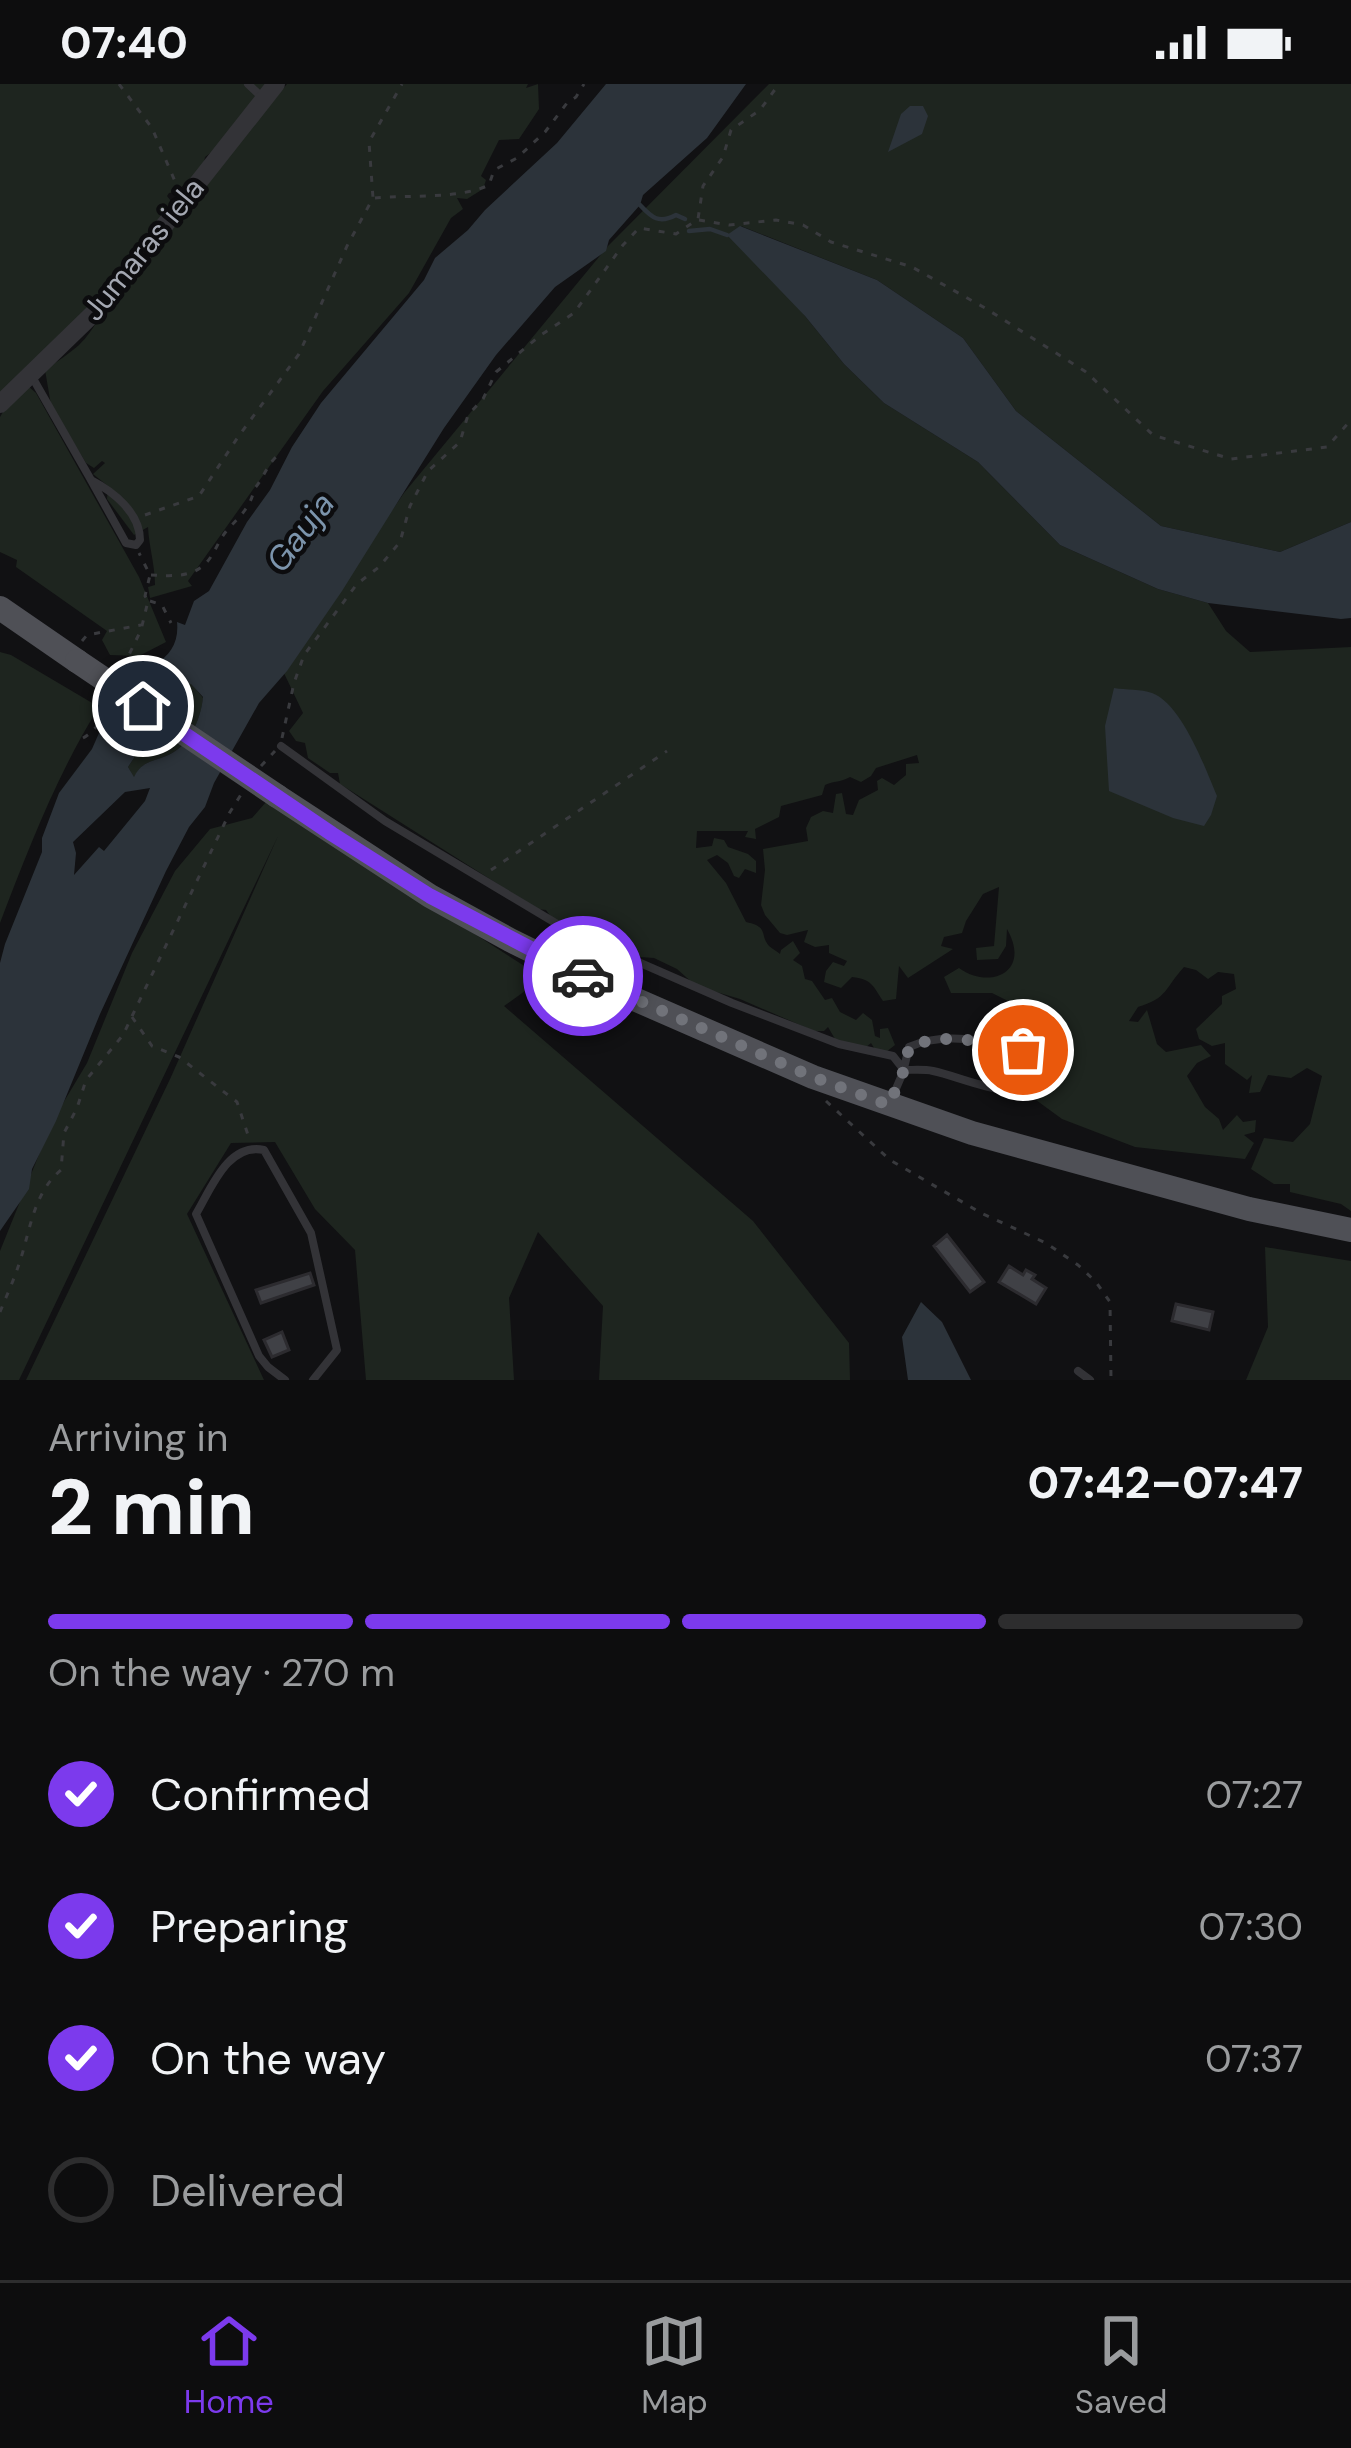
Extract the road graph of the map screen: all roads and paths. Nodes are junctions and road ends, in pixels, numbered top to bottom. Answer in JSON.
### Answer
{"nodes":[{"id":1,"x":119,"y":84,"type":"edge"},
{"id":2,"x":248,"y":84,"type":"edge"},
{"id":3,"x":402,"y":84,"type":"edge"},
{"id":4,"x":584,"y":84,"type":"edge"},
{"id":5,"x":778,"y":84,"type":"edge"},
{"id":6,"x":270,"y":92,"type":"edge"},
{"id":7,"x":373,"y":198,"type":"junction"},
{"id":8,"x":183,"y":202,"type":"junction"},
{"id":9,"x":698,"y":220,"type":"junction"},
{"id":10,"x":30,"y":373,"type":"junction"},
{"id":11,"x":0,"y":404,"type":"edge"},
{"id":12,"x":1351,"y":420,"type":"edge"},
{"id":13,"x":277,"y":456,"type":"dead end"},
{"id":14,"x":91,"y":480,"type":"junction"},
{"id":15,"x":134,"y":519,"type":"junction"},
{"id":16,"x":136,"y":545,"type":"junction"},
{"id":17,"x":149,"y":574,"type":"junction"},
{"id":18,"x":148,"y":601,"type":"junction"},
{"id":19,"x":0,"y":608,"type":"edge"},
{"id":20,"x":171,"y":623,"type":"dead end"},
{"id":21,"x":77,"y":654,"type":"junction"},
{"id":22,"x":281,"y":746,"type":"junction"},
{"id":23,"x":667,"y":752,"type":"dead end"},
{"id":24,"x":258,"y":770,"type":"dead end"},
{"id":25,"x":248,"y":784,"type":"dead end"},
{"id":26,"x":480,"y":878,"type":"junction"},
{"id":27,"x":131,"y":1015,"type":"junction"},
{"id":28,"x":904,"y":1070,"type":"junction"},
{"id":29,"x":813,"y":1077,"type":"junction"},
{"id":30,"x":889,"y":1105,"type":"junction"},
{"id":31,"x":252,"y":1148,"type":"junction"},
{"id":32,"x":1351,"y":1230,"type":"edge"},
{"id":33,"x":0,"y":1312,"type":"edge"},
{"id":34,"x":1078,"y":1371,"type":"dead end"},
{"id":35,"x":285,"y":1380,"type":"edge"},
{"id":36,"x":313,"y":1380,"type":"edge"},
{"id":37,"x":1090,"y":1380,"type":"edge"},
{"id":38,"x":1111,"y":1380,"type":"edge"}],
"edges":[{"from":1,"to":8,"type":"path"},
{"from":2,"to":6,"type":"lane"},
{"from":3,"to":7,"type":"path"},
{"from":4,"to":7,"type":"path"},
{"from":5,"to":9,"type":"path"},
{"from":6,"to":8,"type":"street","name":"Jumaras iela"},
{"from":7,"to":15,"type":"path"},
{"from":8,"to":10,"type":"street","name":"Jumaras iela"},
{"from":9,"to":12,"type":"path"},
{"from":9,"to":22,"type":"path"},
{"from":10,"to":11,"type":"street","name":"Jumaras iela"},
{"from":10,"to":14,"type":"lane"},
{"from":13,"to":17,"type":"path"},
{"from":14,"to":15,"type":"lane"},
{"from":14,"to":16,"type":"lane"},
{"from":15,"to":16,"type":"lane"},
{"from":16,"to":17,"type":"path"},
{"from":17,"to":18,"type":"path"},
{"from":18,"to":20,"type":"path"},
{"from":18,"to":21,"type":"path"},
{"from":19,"to":21,"type":"main road"},
{"from":21,"to":29,"type":"main road","bridge":true},
{"from":22,"to":24,"type":"path"},
{"from":22,"to":26,"type":"lane"},
{"from":23,"to":26,"type":"path"},
{"from":25,"to":27,"type":"path"},
{"from":26,"to":28,"type":"lane"},
{"from":27,"to":31,"type":"path"},
{"from":27,"to":33,"type":"path"},
{"from":28,"to":28,"type":"lane"},
{"from":28,"to":30,"type":"lane"},
{"from":29,"to":30,"type":"main road"},
{"from":29,"to":38,"type":"path"},
{"from":30,"to":32,"type":"main road"},
{"from":31,"to":35,"type":"lane"},
{"from":31,"to":36,"type":"lane"},
{"from":34,"to":37,"type":"lane"}]}
